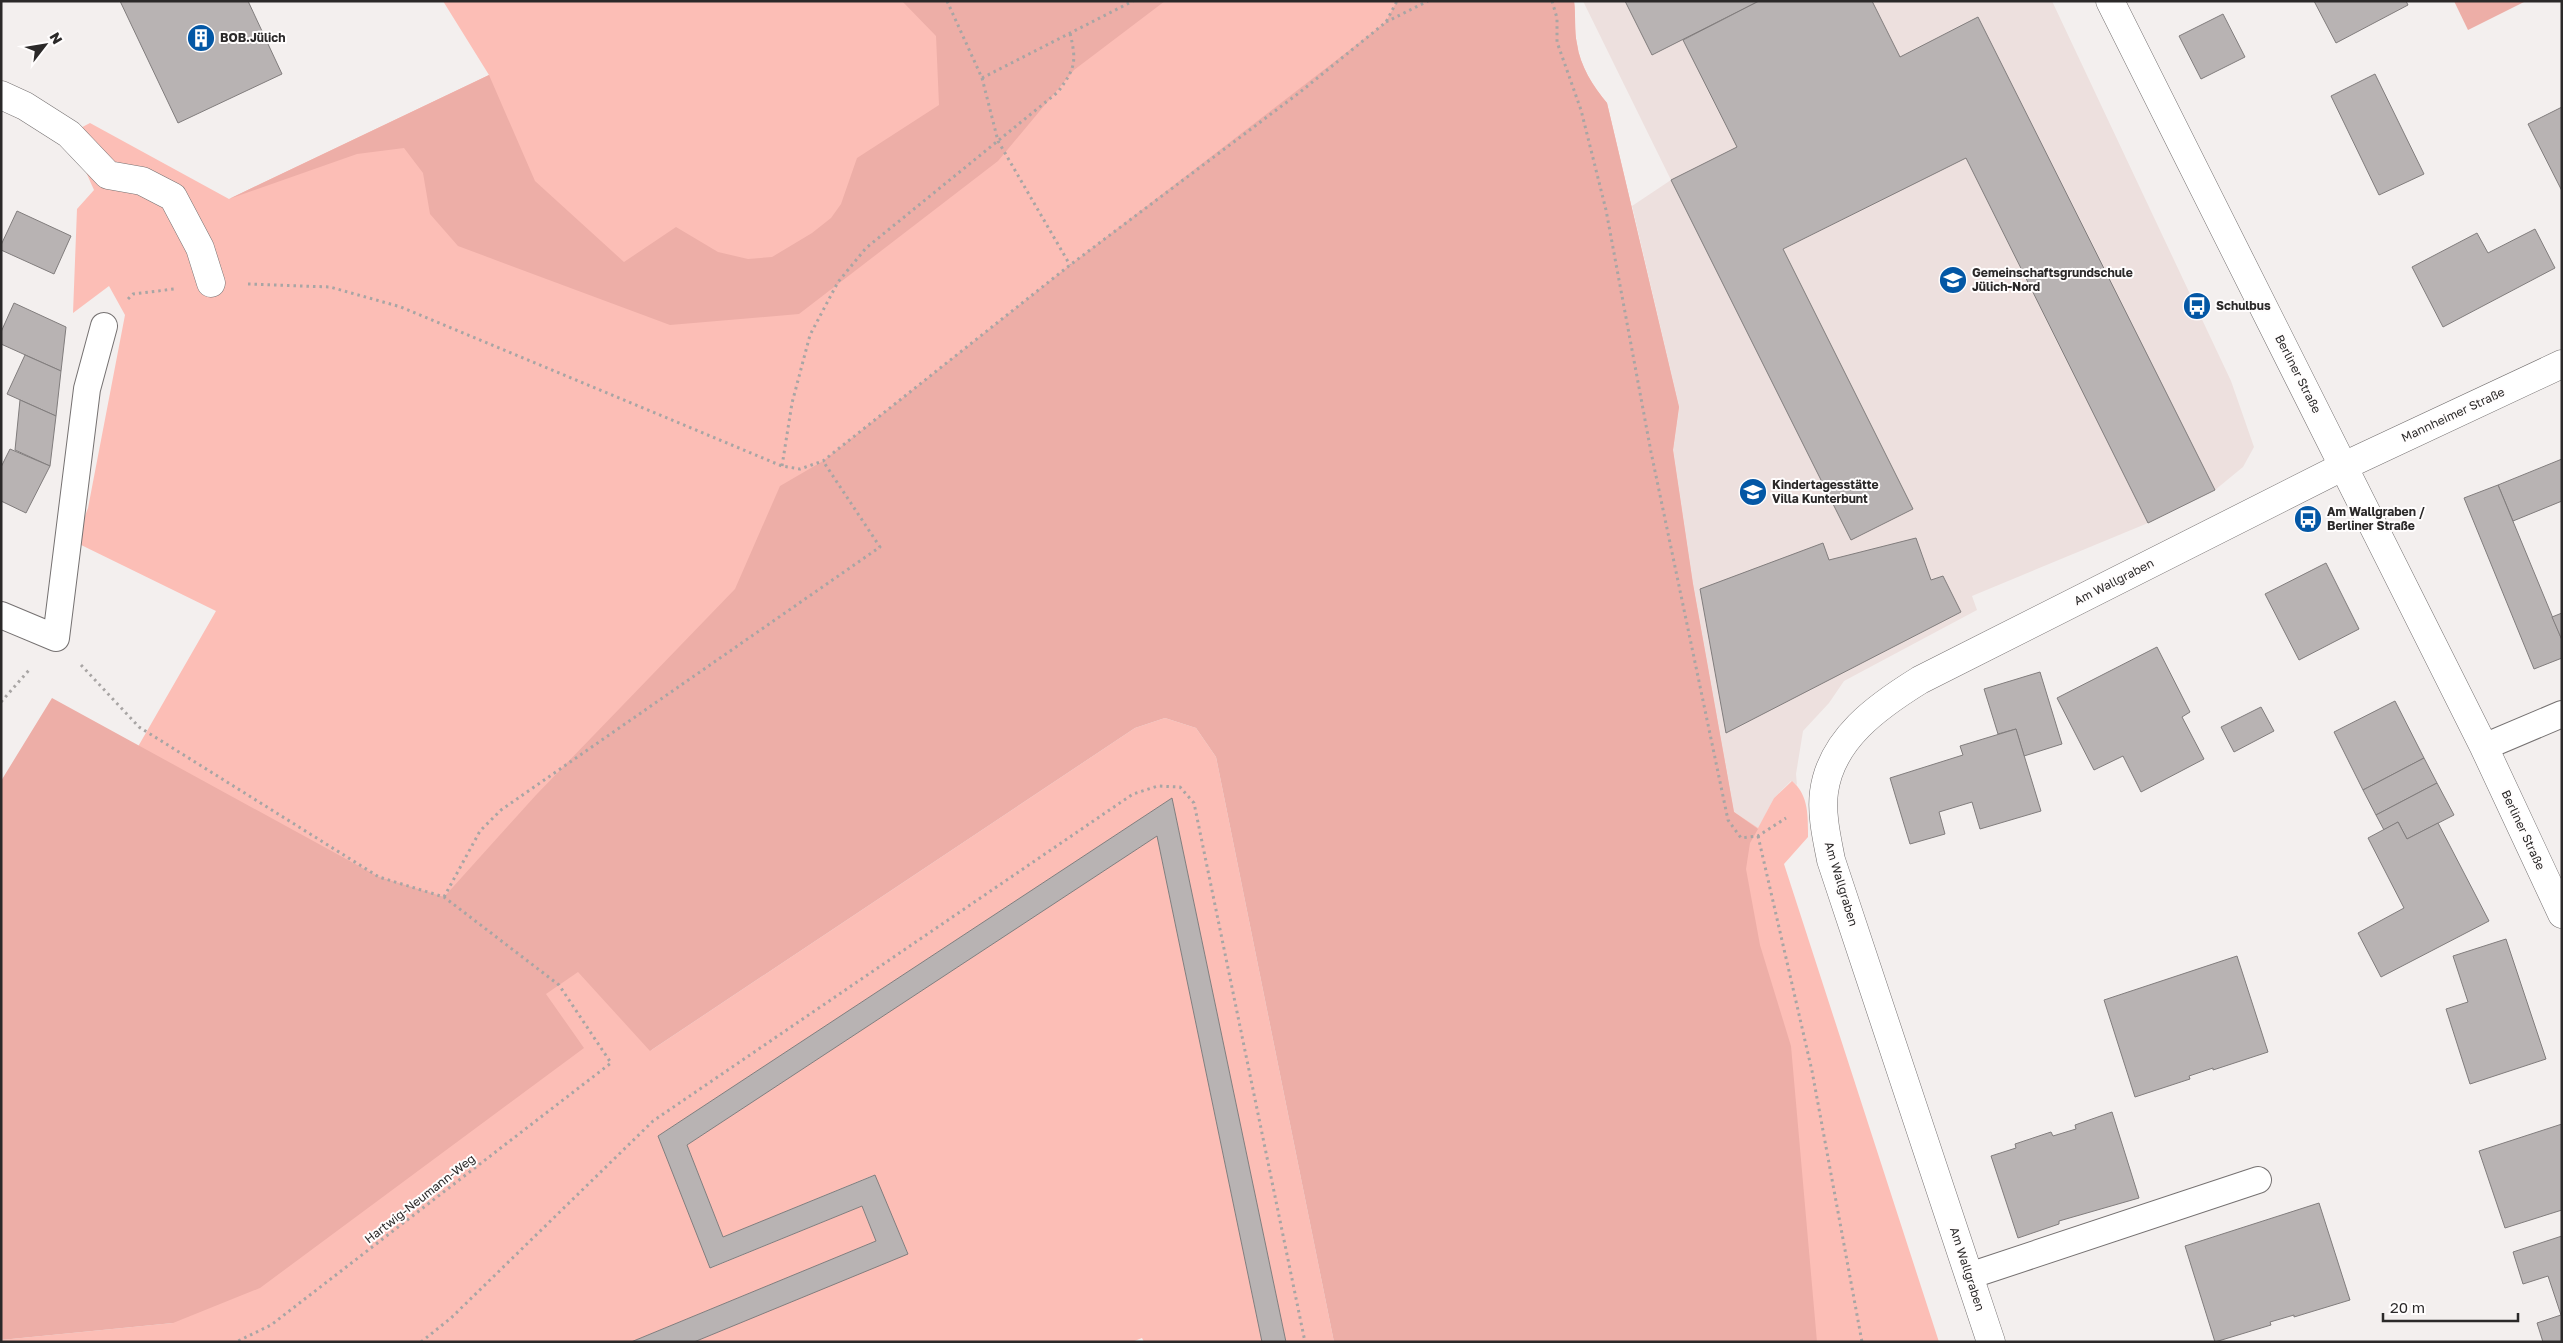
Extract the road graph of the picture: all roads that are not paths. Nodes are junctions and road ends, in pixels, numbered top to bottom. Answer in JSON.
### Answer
{"nodes":[{"id":1,"x":2110,"y":1,"type":"edge"},
{"id":2,"x":1,"y":95,"type":"edge"},
{"id":3,"x":211,"y":283,"type":"road end"},
{"id":4,"x":104,"y":326,"type":"road end"},
{"id":5,"x":2562,"y":364,"type":"edge"},
{"id":6,"x":2344,"y":466,"type":"junction"},
{"id":7,"x":1,"y":615,"type":"edge"},
{"id":8,"x":2562,"y":714,"type":"edge"},
{"id":9,"x":2484,"y":747,"type":"junction"},
{"id":10,"x":2562,"y":914,"type":"edge"},
{"id":11,"x":2258,"y":1180,"type":"dead end"},
{"id":12,"x":1969,"y":1276,"type":"junction"},
{"id":13,"x":1991,"y":1342,"type":"edge"}],
"edges":[{"from":1,"to":6,"type":"street","name":"Berliner Straße"},
{"from":2,"to":3,"type":"street"},
{"from":4,"to":7,"type":"lane"},
{"from":5,"to":6,"type":"street","name":"Mannheimer Straße"},
{"from":6,"to":9,"type":"street","name":"Berliner Straße"},
{"from":6,"to":12,"type":"street","name":"Am Wallgraben"},
{"from":8,"to":9,"type":"lane"},
{"from":9,"to":10,"type":"street","name":"Berliner Straße"},
{"from":11,"to":12,"type":"lane"},
{"from":12,"to":13,"type":"street","name":"Am Wallgraben"}]}
